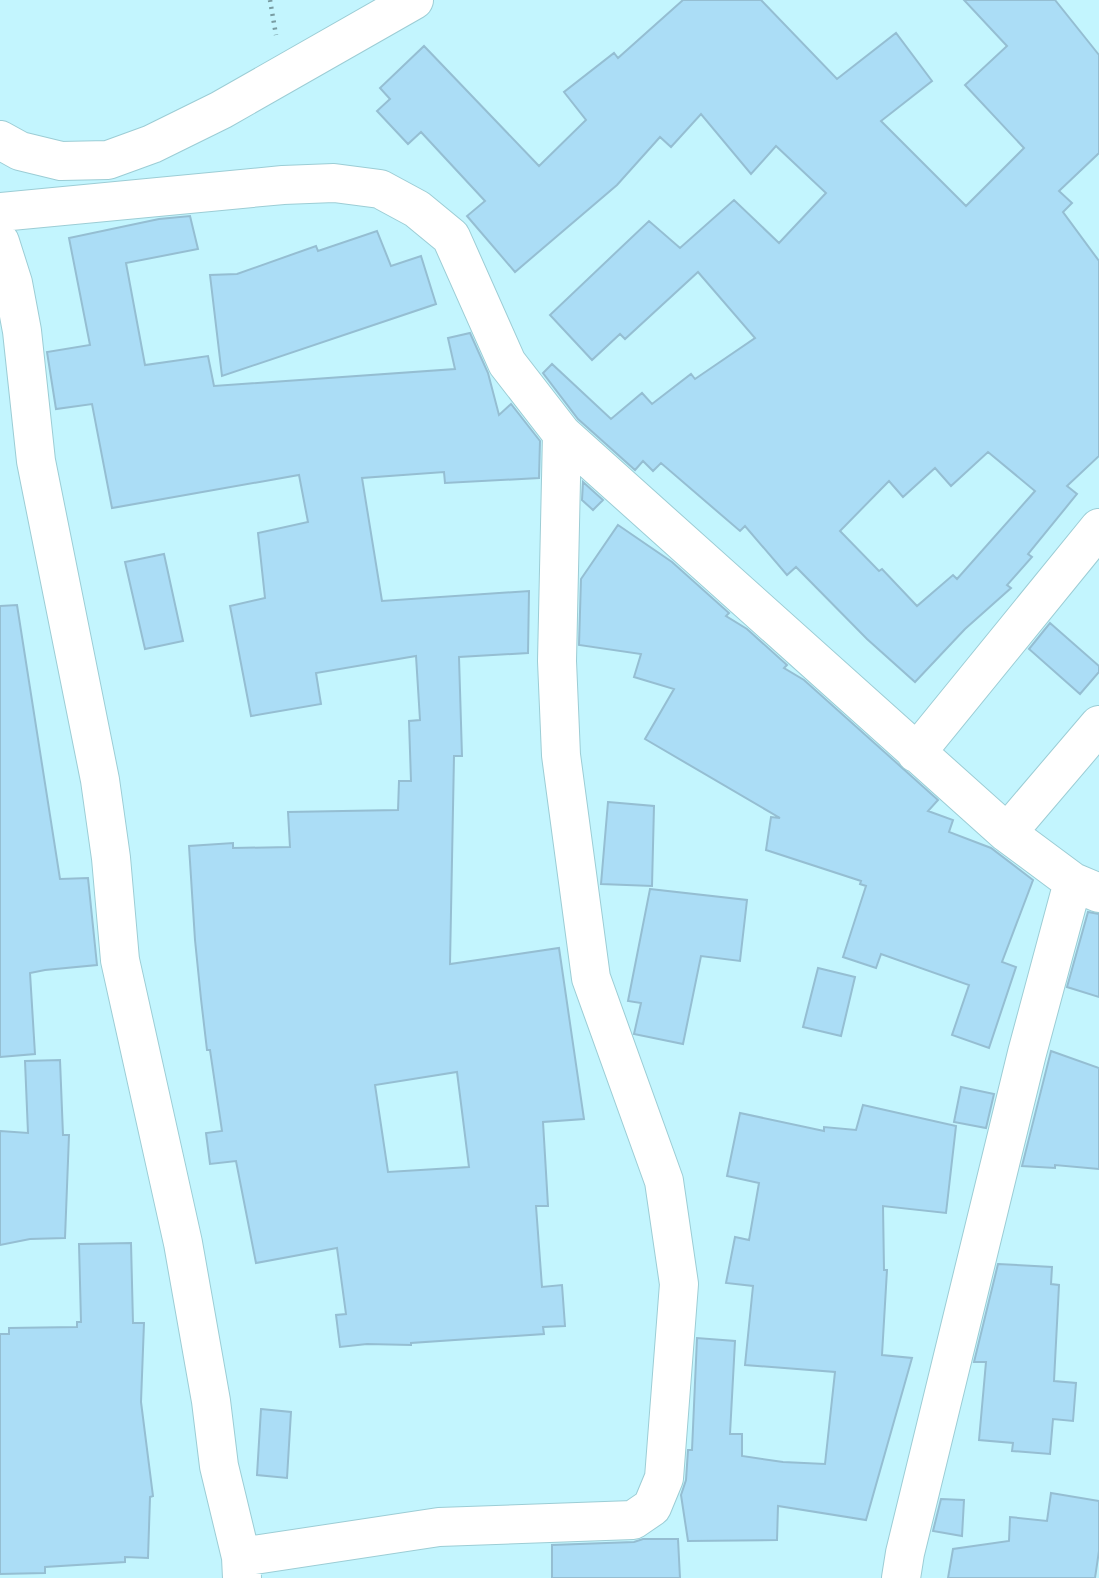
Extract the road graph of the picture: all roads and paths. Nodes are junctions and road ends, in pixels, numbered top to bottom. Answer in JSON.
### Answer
{"nodes":[{"id":1,"x":414,"y":0,"type":"edge"},
{"id":2,"x":0,"y":140,"type":"edge"},
{"id":3,"x":0,"y":212,"type":"edge"},
{"id":4,"x":0,"y":242,"type":"edge"},
{"id":5,"x":562,"y":433,"type":"junction"},
{"id":6,"x":1099,"y":528,"type":"edge"},
{"id":7,"x":1099,"y":725,"type":"edge"},
{"id":8,"x":916,"y":753,"type":"junction"},
{"id":9,"x":1007,"y":833,"type":"junction"},
{"id":10,"x":1086,"y":887,"type":"edge"},
{"id":11,"x":242,"y":1568,"type":"edge"},
{"id":12,"x":901,"y":1578,"type":"edge"}],
"edges":[{"from":1,"to":2,"type":"street"},
{"from":3,"to":5,"type":"street"},
{"from":4,"to":11,"type":"street"},
{"from":5,"to":8,"type":"street"},
{"from":5,"to":11,"type":"street"},
{"from":6,"to":8,"type":"street"},
{"from":7,"to":9,"type":"street"},
{"from":8,"to":9,"type":"street"},
{"from":9,"to":10,"type":"street"},
{"from":10,"to":12,"type":"street"}]}
